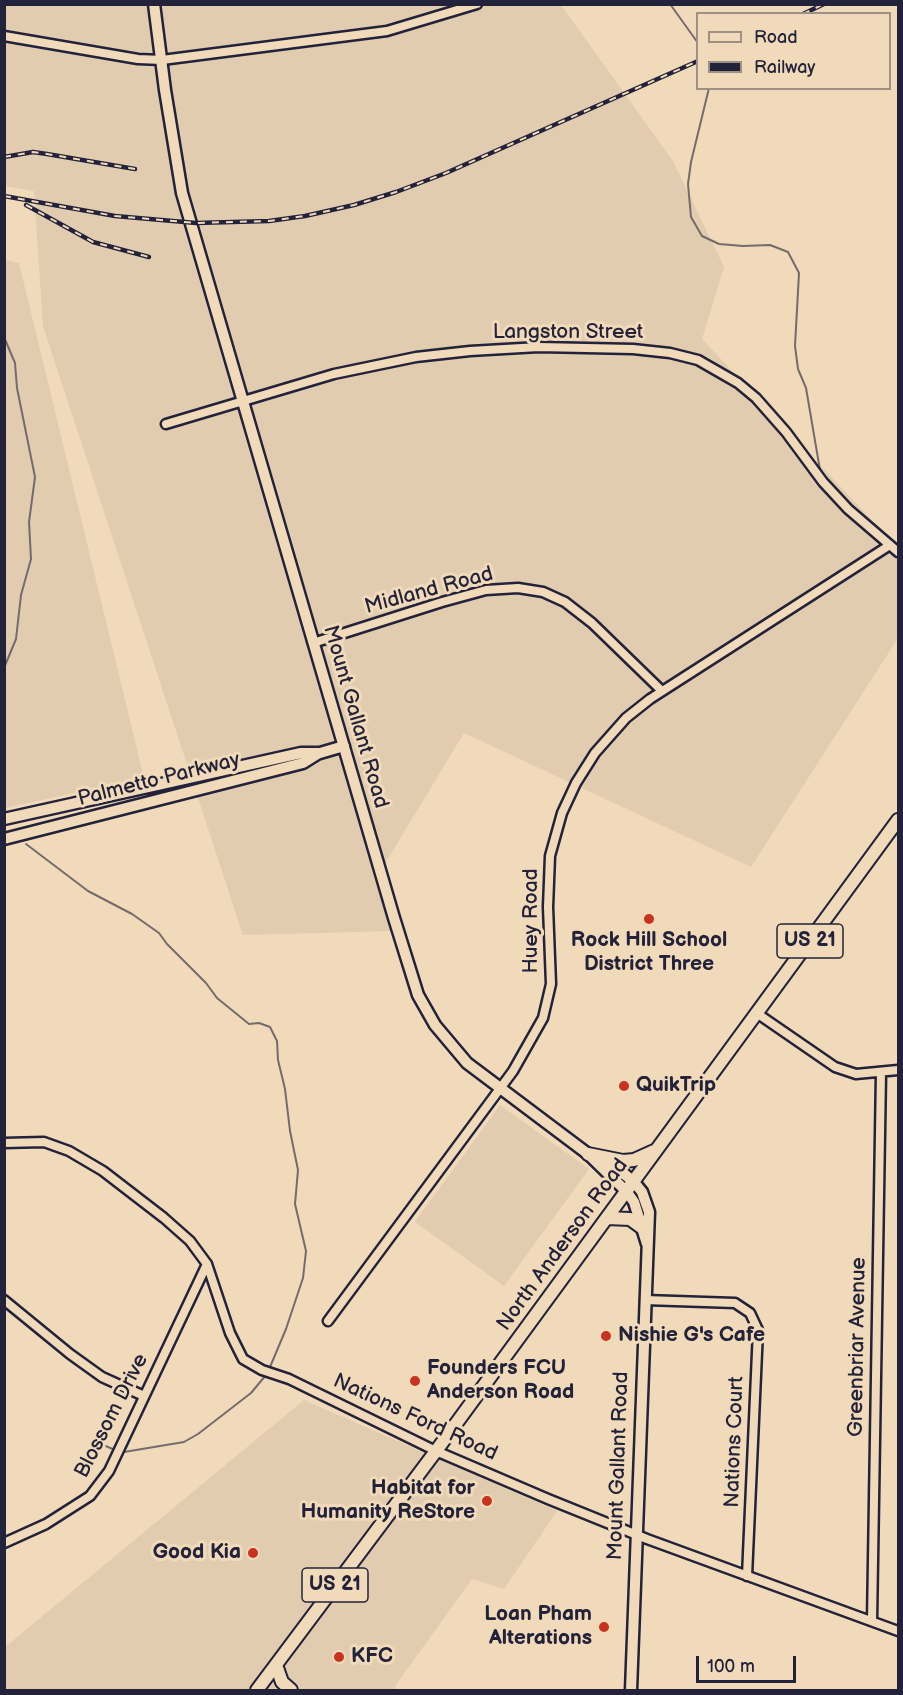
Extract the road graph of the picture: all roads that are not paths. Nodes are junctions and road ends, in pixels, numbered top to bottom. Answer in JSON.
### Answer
{"nodes":[{"id":1,"x":154,"y":4,"type":"edge"},
{"id":2,"x":477,"y":4,"type":"edge"},
{"id":3,"x":4,"y":36,"type":"edge"},
{"id":4,"x":162,"y":60,"type":"junction"},
{"id":5,"x":243,"y":400,"type":"junction"},
{"id":6,"x":165,"y":424,"type":"dead end"},
{"id":7,"x":891,"y":545,"type":"junction"},
{"id":8,"x":898,"y":552,"type":"edge"},
{"id":9,"x":314,"y":643,"type":"junction"},
{"id":10,"x":662,"y":691,"type":"junction"},
{"id":11,"x":344,"y":746,"type":"junction"},
{"id":12,"x":320,"y":753,"type":"junction"},
{"id":13,"x":4,"y":819,"type":"edge"},
{"id":14,"x":898,"y":820,"type":"edge"},
{"id":15,"x":4,"y":839,"type":"edge"},
{"id":16,"x":758,"y":1014,"type":"junction"},
{"id":17,"x":898,"y":1070,"type":"edge"},
{"id":18,"x":881,"y":1073,"type":"junction"},
{"id":19,"x":499,"y":1088,"type":"junction"},
{"id":20,"x":4,"y":1143,"type":"edge"},
{"id":21,"x":658,"y":1149,"type":"junction"},
{"id":22,"x":588,"y":1154,"type":"junction"},
{"id":23,"x":630,"y":1187,"type":"junction"},
{"id":24,"x":607,"y":1218,"type":"junction"},
{"id":25,"x":641,"y":1227,"type":"junction"},
{"id":26,"x":647,"y":1244,"type":"junction"},
{"id":27,"x":207,"y":1264,"type":"junction"},
{"id":28,"x":4,"y":1300,"type":"edge"},
{"id":29,"x":645,"y":1300,"type":"junction"},
{"id":30,"x":328,"y":1321,"type":"dead end"},
{"id":31,"x":144,"y":1396,"type":"junction"},
{"id":32,"x":436,"y":1451,"type":"junction"},
{"id":33,"x":637,"y":1534,"type":"junction"},
{"id":34,"x":4,"y":1543,"type":"edge"},
{"id":35,"x":747,"y":1576,"type":"junction"},
{"id":36,"x":872,"y":1621,"type":"junction"},
{"id":37,"x":898,"y":1631,"type":"edge"},
{"id":38,"x":276,"y":1665,"type":"junction"},
{"id":39,"x":257,"y":1690,"type":"edge"},
{"id":40,"x":291,"y":1690,"type":"edge"},
{"id":41,"x":631,"y":1690,"type":"edge"}],
"edges":[{"from":1,"to":4,"type":"street","name":"Mount Gallant Road"},
{"from":2,"to":4,"type":"street"},
{"from":3,"to":4,"type":"street"},
{"from":4,"to":5,"type":"street","name":"Mount Gallant Road"},
{"from":5,"to":6,"type":"street","name":"Langston Street"},
{"from":5,"to":7,"type":"street","name":"Langston Street"},
{"from":5,"to":9,"type":"street","name":"Mount Gallant Road"},
{"from":7,"to":8,"type":"street","name":"Langston Street"},
{"from":7,"to":10,"type":"street","name":"Huey Road"},
{"from":9,"to":10,"type":"street","name":"Midland Road"},
{"from":9,"to":11,"type":"street","name":"Mount Gallant Road"},
{"from":10,"to":19,"type":"street","name":"Huey Road"},
{"from":11,"to":12,"type":"street","name":"Palmetto Parkway"},
{"from":11,"to":19,"type":"street","name":"Mount Gallant Road"},
{"from":12,"to":13,"type":"street","name":"Palmetto Parkway"},
{"from":12,"to":15,"type":"street","name":"Palmetto Parkway"},
{"from":14,"to":16,"type":"main road","name":"North Anderson Road","number":"US 21"},
{"from":16,"to":18,"type":"street"},
{"from":16,"to":21,"type":"main road","name":"North Anderson Road","number":"US 21"},
{"from":17,"to":18,"type":"street"},
{"from":18,"to":36,"type":"street","name":"Greenbriar Avenue"},
{"from":19,"to":22,"type":"street","name":"Mount Gallant Road"},
{"from":19,"to":30,"type":"street","name":"Huey Road"},
{"from":20,"to":27,"type":"street","name":"Nations Ford Road"},
{"from":21,"to":22,"type":"main road"},
{"from":21,"to":23,"type":"main road","name":"North Anderson Road","number":"US 21"},
{"from":22,"to":23,"type":"street","name":"Mount Gallant Road"},
{"from":23,"to":24,"type":"main road","name":"North Anderson Road","number":"US 21"},
{"from":23,"to":25,"type":"street","name":"Mount Gallant Road"},
{"from":23,"to":26,"type":"street","name":"Mount Gallant Road"},
{"from":24,"to":25,"type":"main road"},
{"from":24,"to":32,"type":"main road","name":"North Anderson Road","number":"US 21"},
{"from":25,"to":26,"type":"street","name":"Mount Gallant Road"},
{"from":26,"to":29,"type":"street","name":"Mount Gallant Road"},
{"from":27,"to":31,"type":"street","name":"Blossom Drive"},
{"from":27,"to":32,"type":"street","name":"Nations Ford Road"},
{"from":28,"to":31,"type":"street"},
{"from":29,"to":33,"type":"street","name":"Mount Gallant Road"},
{"from":29,"to":35,"type":"street","name":"Nations Court"},
{"from":31,"to":34,"type":"street","name":"Blossom Drive"},
{"from":32,"to":33,"type":"street","name":"Nations Ford Road"},
{"from":32,"to":38,"type":"main road","name":"North Anderson Road","number":"US 21"},
{"from":33,"to":35,"type":"street","name":"Nations Ford Road"},
{"from":33,"to":41,"type":"street","name":"Mount Gallant Road"},
{"from":35,"to":36,"type":"street","name":"Nations Ford Road"},
{"from":36,"to":37,"type":"street","name":"Nations Ford Road"},
{"from":38,"to":39,"type":"main road","name":"North Anderson Road","number":"US 21"},
{"from":38,"to":40,"type":"main road"}]}
